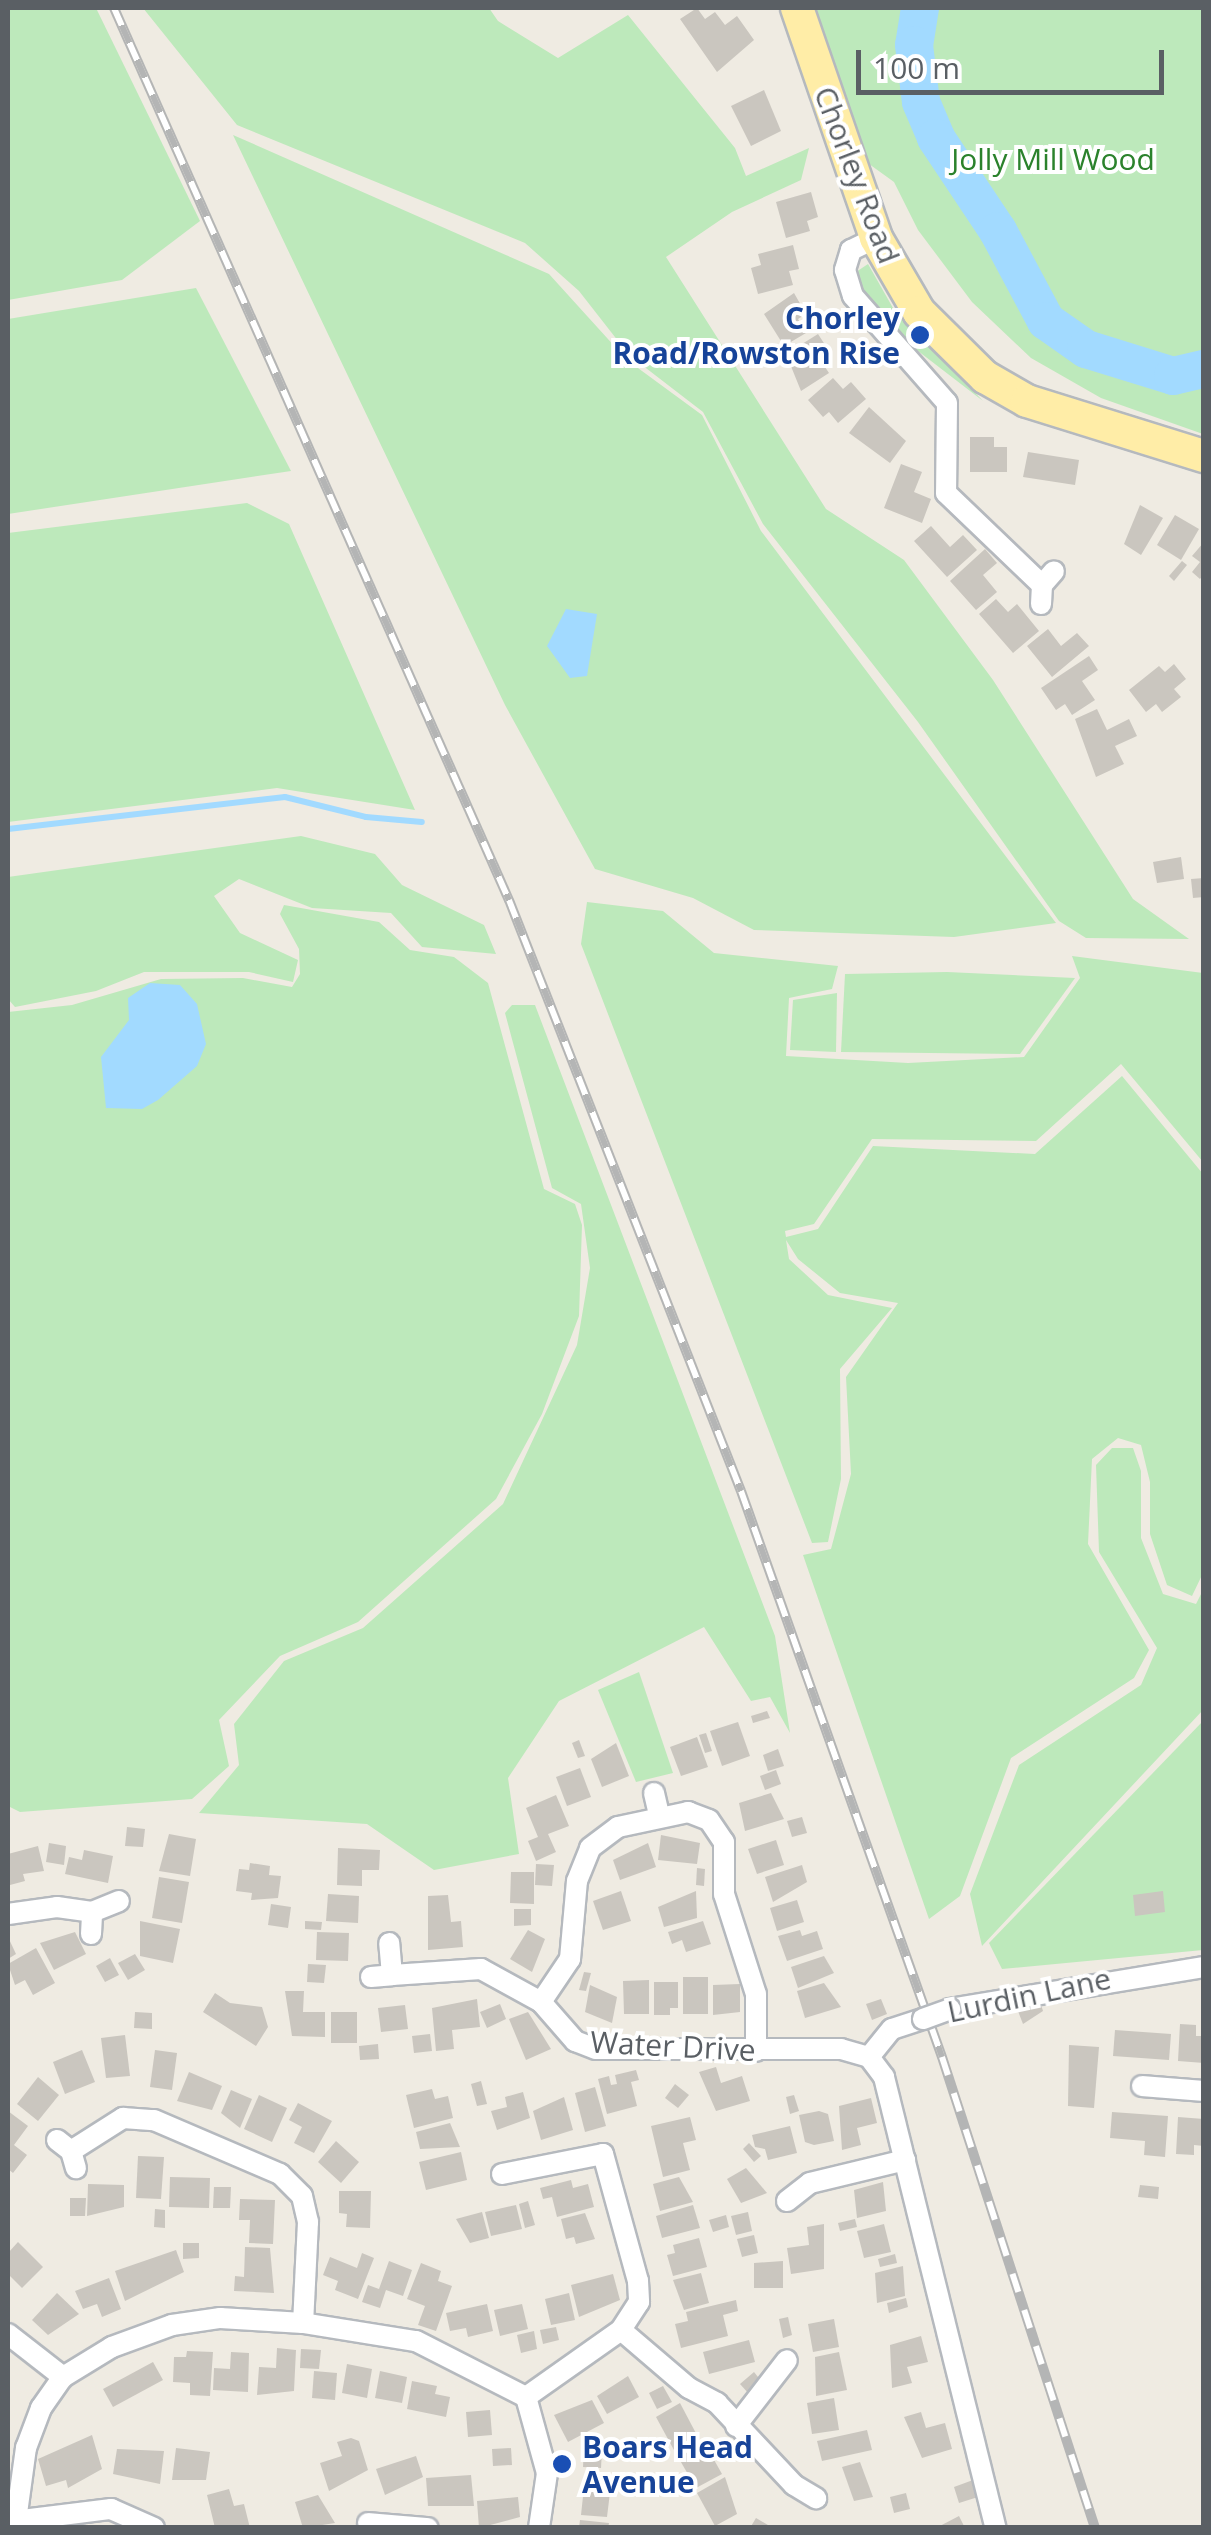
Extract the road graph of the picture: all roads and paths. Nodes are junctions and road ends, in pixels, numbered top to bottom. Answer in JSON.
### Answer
{"nodes":[{"id":1,"x":798,"y":8,"type":"edge"},
{"id":2,"x":876,"y":238,"type":"junction"},
{"id":3,"x":1204,"y":456,"type":"edge"},
{"id":4,"x":1046,"y":587,"type":"dead end"},
{"id":5,"x":654,"y":1793,"type":"dead end"},
{"id":6,"x":659,"y":1815,"type":"junction"},
{"id":7,"x":119,"y":1901,"type":"dead end"},
{"id":8,"x":92,"y":1912,"type":"junction"},
{"id":9,"x":8,"y":1914,"type":"edge"},
{"id":10,"x":91,"y":1934,"type":"dead end"},
{"id":11,"x":389,"y":1943,"type":"dead end"},
{"id":12,"x":1204,"y":1967,"type":"edge"},
{"id":13,"x":541,"y":2002,"type":"junction"},
{"id":14,"x":756,"y":2050,"type":"junction"},
{"id":15,"x":870,"y":2057,"type":"junction"},
{"id":16,"x":1142,"y":2086,"type":"dead end"},
{"id":17,"x":1204,"y":2091,"type":"edge"},
{"id":18,"x":68,"y":2153,"type":"dead end"},
{"id":19,"x":905,"y":2160,"type":"junction"},
{"id":20,"x":502,"y":2174,"type":"dead end"},
{"id":21,"x":786,"y":2201,"type":"dead end"},
{"id":22,"x":303,"y":2322,"type":"junction"},
{"id":23,"x":621,"y":2330,"type":"junction"},
{"id":24,"x":8,"y":2334,"type":"edge"},
{"id":25,"x":787,"y":2360,"type":"dead end"},
{"id":26,"x":63,"y":2378,"type":"junction"},
{"id":27,"x":526,"y":2397,"type":"junction"},
{"id":28,"x":736,"y":2426,"type":"junction"},
{"id":29,"x":816,"y":2498,"type":"dead end"},
{"id":30,"x":368,"y":2523,"type":"dead end"},
{"id":31,"x":14,"y":2524,"type":"edge"},
{"id":32,"x":154,"y":2528,"type":"edge"},
{"id":33,"x":428,"y":2528,"type":"edge"},
{"id":34,"x":539,"y":2528,"type":"edge"},
{"id":35,"x":996,"y":2528,"type":"edge"}],
"edges":[{"from":1,"to":2,"type":"main road","name":"Chorley Road"},
{"from":2,"to":3,"type":"main road","name":"Chorley Road"},
{"from":2,"to":4,"type":"street"},
{"from":5,"to":6,"type":"street"},
{"from":6,"to":13,"type":"street"},
{"from":6,"to":14,"type":"street"},
{"from":7,"to":8,"type":"street"},
{"from":8,"to":9,"type":"street"},
{"from":8,"to":10,"type":"street"},
{"from":11,"to":13,"type":"street","name":"Water Drive"},
{"from":12,"to":15,"type":"street","name":"Lurdin Lane","bridge":true},
{"from":13,"to":14,"type":"street","name":"Water Drive"},
{"from":14,"to":15,"type":"street","name":"Water Drive"},
{"from":15,"to":19,"type":"street"},
{"from":16,"to":17,"type":"street"},
{"from":18,"to":22,"type":"street"},
{"from":19,"to":21,"type":"street"},
{"from":19,"to":35,"type":"street"},
{"from":20,"to":23,"type":"street"},
{"from":22,"to":26,"type":"street"},
{"from":22,"to":27,"type":"street"},
{"from":23,"to":27,"type":"street"},
{"from":23,"to":28,"type":"street"},
{"from":24,"to":26,"type":"street"},
{"from":25,"to":28,"type":"street"},
{"from":26,"to":31,"type":"street"},
{"from":27,"to":34,"type":"street"},
{"from":28,"to":29,"type":"street"},
{"from":30,"to":33,"type":"street"},
{"from":31,"to":32,"type":"street"}]}
